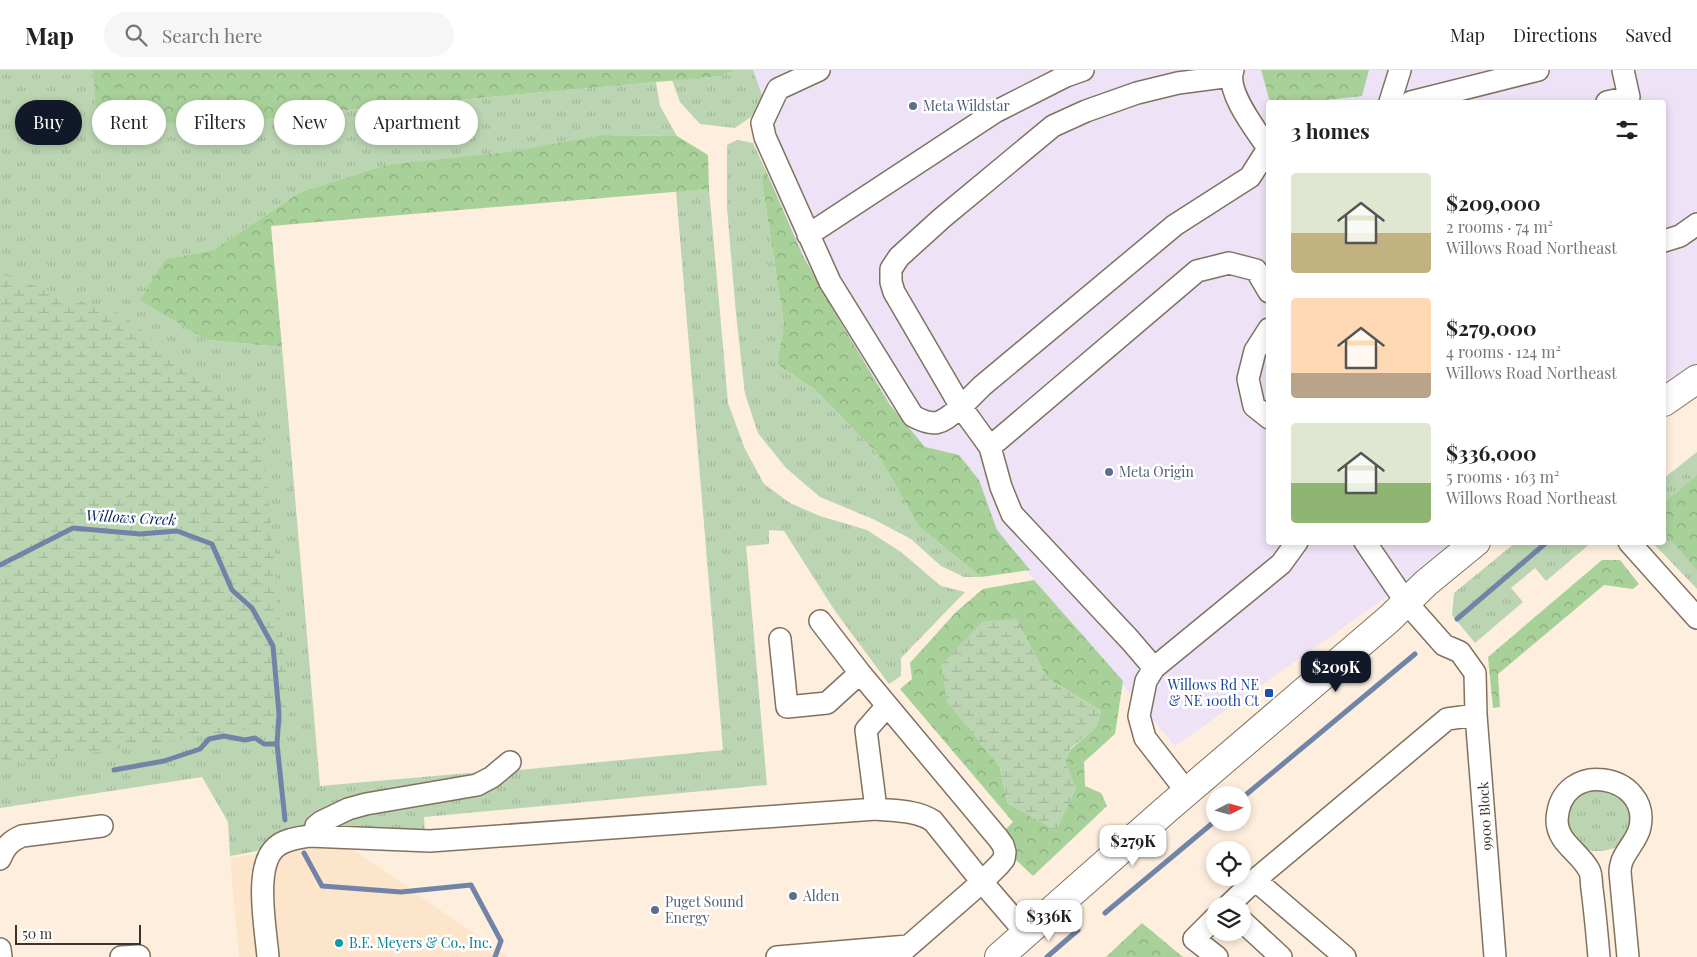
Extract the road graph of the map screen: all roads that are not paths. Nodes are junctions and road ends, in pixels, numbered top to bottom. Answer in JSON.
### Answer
{"nodes":[{"id":1,"x":819,"y":70,"type":"edge"},
{"id":2,"x":1084,"y":70,"type":"edge"},
{"id":3,"x":1400,"y":70,"type":"edge"},
{"id":4,"x":1538,"y":70,"type":"edge"},
{"id":5,"x":1623,"y":70,"type":"edge"},
{"id":6,"x":1232,"y":73,"type":"edge"},
{"id":7,"x":1391,"y":100,"type":"edge"},
{"id":8,"x":1419,"y":100,"type":"edge"},
{"id":9,"x":1615,"y":100,"type":"edge"},
{"id":10,"x":1266,"y":145,"type":"edge"},
{"id":11,"x":1266,"y":151,"type":"edge"},
{"id":12,"x":1697,"y":224,"type":"edge"},
{"id":13,"x":808,"y":235,"type":"junction"},
{"id":14,"x":1666,"y":240,"type":"edge"},
{"id":15,"x":1266,"y":287,"type":"edge"},
{"id":16,"x":1266,"y":334,"type":"edge"},
{"id":17,"x":1697,"y":379,"type":"edge"},
{"id":18,"x":1666,"y":401,"type":"edge"},
{"id":19,"x":961,"y":407,"type":"junction"},
{"id":20,"x":1266,"y":416,"type":"edge"},
{"id":21,"x":990,"y":447,"type":"junction"},
{"id":22,"x":1296,"y":545,"type":"edge"},
{"id":23,"x":1367,"y":545,"type":"edge"},
{"id":24,"x":1472,"y":545,"type":"edge"},
{"id":25,"x":1632,"y":545,"type":"edge"},
{"id":26,"x":1406,"y":602,"type":"junction"},
{"id":27,"x":1697,"y":618,"type":"edge"},
{"id":28,"x":820,"y":621,"type":"dead end"},
{"id":29,"x":780,"y":639,"type":"dead end"},
{"id":30,"x":1154,"y":668,"type":"junction"},
{"id":31,"x":860,"y":673,"type":"junction"},
{"id":32,"x":888,"y":706,"type":"junction"},
{"id":33,"x":1476,"y":715,"type":"junction"},
{"id":34,"x":510,"y":762,"type":"dead end"},
{"id":35,"x":1187,"y":792,"type":"junction"},
{"id":36,"x":876,"y":809,"type":"junction"},
{"id":37,"x":102,"y":826,"type":"dead end"},
{"id":38,"x":315,"y":836,"type":"junction"},
{"id":39,"x":0,"y":859,"type":"edge"},
{"id":40,"x":1255,"y":880,"type":"junction"},
{"id":41,"x":982,"y":882,"type":"junction"},
{"id":42,"x":1238,"y":896,"type":"edge"},
{"id":43,"x":1206,"y":927,"type":"edge"},
{"id":44,"x":1251,"y":930,"type":"edge"},
{"id":45,"x":1026,"y":933,"type":"junction"},
{"id":46,"x":0,"y":949,"type":"edge"},
{"id":47,"x":902,"y":952,"type":"edge"},
{"id":48,"x":819,"y":955,"type":"edge"},
{"id":49,"x":1,"y":957,"type":"edge"},
{"id":50,"x":268,"y":957,"type":"edge"},
{"id":51,"x":777,"y":957,"type":"edge"},
{"id":52,"x":998,"y":957,"type":"edge"},
{"id":53,"x":1218,"y":957,"type":"edge"},
{"id":54,"x":1281,"y":957,"type":"edge"},
{"id":55,"x":1344,"y":957,"type":"edge"},
{"id":56,"x":1495,"y":957,"type":"edge"},
{"id":57,"x":1599,"y":957,"type":"edge"},
{"id":58,"x":1628,"y":957,"type":"edge"}],
"edges":[{"from":1,"to":13,"type":"lane"},
{"from":2,"to":13,"type":"lane"},
{"from":3,"to":7,"type":"lane"},
{"from":4,"to":8,"type":"lane"},
{"from":5,"to":9,"type":"lane"},
{"from":6,"to":10,"type":"lane"},
{"from":6,"to":19,"type":"lane"},
{"from":11,"to":19,"type":"lane"},
{"from":12,"to":14,"type":"lane"},
{"from":13,"to":19,"type":"lane"},
{"from":15,"to":21,"type":"lane"},
{"from":16,"to":20,"type":"lane"},
{"from":17,"to":18,"type":"main road"},
{"from":19,"to":21,"type":"lane"},
{"from":21,"to":30,"type":"lane"},
{"from":22,"to":30,"type":"lane"},
{"from":23,"to":26,"type":"lane","name":"9900 Block"},
{"from":24,"to":26,"type":"main road"},
{"from":25,"to":27,"type":"lane"},
{"from":26,"to":33,"type":"lane","name":"9900 Block"},
{"from":26,"to":35,"type":"main road"},
{"from":28,"to":31,"type":"lane"},
{"from":29,"to":31,"type":"lane"},
{"from":30,"to":35,"type":"lane"},
{"from":31,"to":32,"type":"lane"},
{"from":32,"to":36,"type":"lane"},
{"from":32,"to":41,"type":"lane"},
{"from":33,"to":40,"type":"lane"},
{"from":33,"to":56,"type":"lane","name":"9900 Block"},
{"from":34,"to":38,"type":"lane"},
{"from":35,"to":45,"type":"main road"},
{"from":36,"to":38,"type":"lane"},
{"from":36,"to":41,"type":"lane"},
{"from":37,"to":39,"type":"lane"},
{"from":38,"to":50,"type":"lane"},
{"from":40,"to":42,"type":"lane"},
{"from":40,"to":55,"type":"lane"},
{"from":41,"to":45,"type":"lane"},
{"from":41,"to":47,"type":"lane"},
{"from":43,"to":53,"type":"lane"},
{"from":44,"to":54,"type":"lane"},
{"from":45,"to":52,"type":"main road"},
{"from":46,"to":49,"type":"lane"},
{"from":47,"to":48,"type":"lane"},
{"from":48,"to":51,"type":"lane"},
{"from":57,"to":58,"type":"lane"}]}
